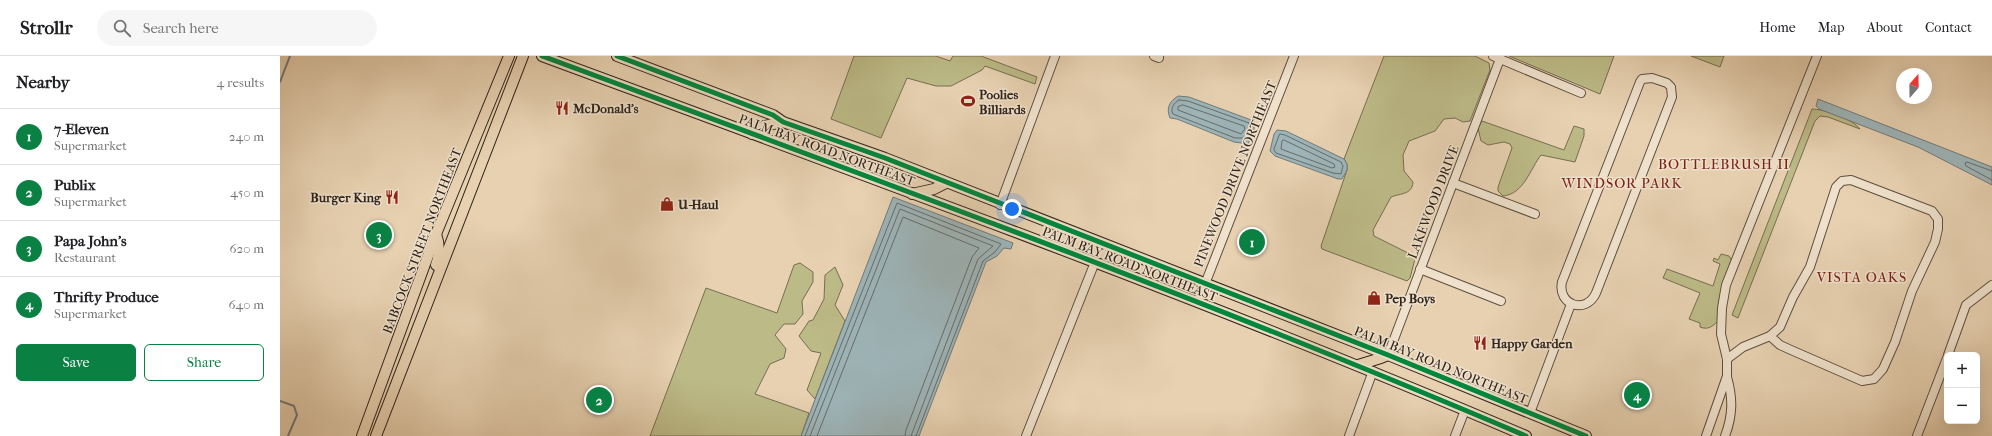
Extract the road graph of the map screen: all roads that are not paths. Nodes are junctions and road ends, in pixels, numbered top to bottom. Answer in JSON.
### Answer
{"nodes":[{"id":1,"x":509,"y":56,"type":"edge"},
{"id":2,"x":523,"y":56,"type":"edge"},
{"id":3,"x":542,"y":56,"type":"edge"},
{"id":4,"x":617,"y":56,"type":"edge"},
{"id":5,"x":1055,"y":56,"type":"edge"},
{"id":6,"x":1154,"y":56,"type":"edge"},
{"id":7,"x":1159,"y":56,"type":"edge"},
{"id":8,"x":1294,"y":56,"type":"edge"},
{"id":9,"x":1817,"y":56,"type":"edge"},
{"id":10,"x":1497,"y":57,"type":"edge"},
{"id":11,"x":1582,"y":93,"type":"dead end"},
{"id":12,"x":783,"y":122,"type":"junction"},
{"id":13,"x":752,"y":134,"type":"junction"},
{"id":14,"x":946,"y":183,"type":"junction"},
{"id":15,"x":1453,"y":183,"type":"junction"},
{"id":16,"x":912,"y":194,"type":"junction"},
{"id":17,"x":1000,"y":205,"type":"junction"},
{"id":18,"x":1535,"y":214,"type":"dead end"},
{"id":19,"x":436,"y":234,"type":"junction"},
{"id":20,"x":1088,"y":238,"type":"junction"},
{"id":21,"x":1061,"y":249,"type":"junction"},
{"id":22,"x":1095,"y":262,"type":"junction"},
{"id":23,"x":1420,"y":269,"type":"junction"},
{"id":24,"x":1204,"y":283,"type":"junction"},
{"id":25,"x":1992,"y":285,"type":"edge"},
{"id":26,"x":1501,"y":301,"type":"dead end"},
{"id":27,"x":428,"y":302,"type":"junction"},
{"id":28,"x":1198,"y":302,"type":"junction"},
{"id":29,"x":1571,"y":304,"type":"junction"},
{"id":30,"x":1770,"y":336,"type":"junction"},
{"id":31,"x":1949,"y":352,"type":"edge"},
{"id":32,"x":1388,"y":355,"type":"junction"},
{"id":33,"x":1399,"y":359,"type":"junction"},
{"id":34,"x":1727,"y":359,"type":"junction"},
{"id":35,"x":390,"y":361,"type":"junction"},
{"id":36,"x":1358,"y":365,"type":"junction"},
{"id":37,"x":1944,"y":366,"type":"edge"},
{"id":38,"x":1374,"y":371,"type":"junction"},
{"id":39,"x":1727,"y":376,"type":"junction"},
{"id":40,"x":1465,"y":410,"type":"junction"},
{"id":41,"x":386,"y":411,"type":"junction"},
{"id":42,"x":371,"y":412,"type":"junction"},
{"id":43,"x":1530,"y":413,"type":"junction"},
{"id":44,"x":1028,"y":435,"type":"edge"},
{"id":45,"x":1582,"y":435,"type":"edge"},
{"id":46,"x":362,"y":436,"type":"edge"},
{"id":47,"x":375,"y":436,"type":"edge"},
{"id":48,"x":1348,"y":436,"type":"edge"},
{"id":49,"x":1456,"y":436,"type":"edge"},
{"id":50,"x":1526,"y":436,"type":"edge"},
{"id":51,"x":1706,"y":436,"type":"edge"},
{"id":52,"x":1726,"y":436,"type":"edge"},
{"id":53,"x":1917,"y":436,"type":"edge"}],
"edges":[{"from":1,"to":19,"type":"main road","name":"BABCOCK STREET NORTHEAST"},
{"from":2,"to":27,"type":"main road","name":"BABCOCK STREET NORTHEAST"},
{"from":3,"to":13,"type":"main road","name":"PALM BAY ROAD NORTHEAST"},
{"from":4,"to":12,"type":"main road","name":"PALM BAY ROAD NORTHEAST"},
{"from":5,"to":17,"type":"street"},
{"from":6,"to":7,"type":"street"},
{"from":8,"to":24,"type":"street","name":"PINEWOOD DRIVE NORTHEAST"},
{"from":9,"to":34,"type":"street"},
{"from":10,"to":11,"type":"street"},
{"from":10,"to":15,"type":"street","name":"LAKEWOOD DRIVE"},
{"from":12,"to":13,"type":"main road"},
{"from":12,"to":14,"type":"main road","name":"PALM BAY ROAD NORTHEAST"},
{"from":13,"to":16,"type":"main road","name":"PALM BAY ROAD NORTHEAST"},
{"from":14,"to":16,"type":"main road"},
{"from":14,"to":17,"type":"main road","name":"PALM BAY ROAD NORTHEAST"},
{"from":15,"to":18,"type":"street"},
{"from":15,"to":23,"type":"street","name":"LAKEWOOD DRIVE"},
{"from":16,"to":21,"type":"main road","name":"PALM BAY ROAD NORTHEAST"},
{"from":17,"to":20,"type":"main road","name":"PALM BAY ROAD NORTHEAST"},
{"from":19,"to":27,"type":"main road"},
{"from":19,"to":35,"type":"main road","name":"BABCOCK STREET NORTHEAST"},
{"from":20,"to":21,"type":"main road"},
{"from":20,"to":24,"type":"main road","name":"PALM BAY ROAD NORTHEAST"},
{"from":21,"to":22,"type":"main road","name":"PALM BAY ROAD NORTHEAST"},
{"from":22,"to":28,"type":"main road","name":"PALM BAY ROAD NORTHEAST"},
{"from":22,"to":44,"type":"street"},
{"from":23,"to":26,"type":"street"},
{"from":23,"to":32,"type":"street","name":"LAKEWOOD DRIVE"},
{"from":24,"to":28,"type":"street","name":"PINEWOOD DRIVE NORTHEAST"},
{"from":24,"to":32,"type":"main road","name":"PALM BAY ROAD NORTHEAST"},
{"from":25,"to":31,"type":"street"},
{"from":27,"to":41,"type":"main road","name":"BABCOCK STREET NORTHEAST"},
{"from":28,"to":36,"type":"main road","name":"PALM BAY ROAD NORTHEAST"},
{"from":29,"to":29,"type":"street"},
{"from":29,"to":43,"type":"street"},
{"from":30,"to":30,"type":"street"},
{"from":30,"to":34,"type":"street"},
{"from":32,"to":33,"type":"main road","name":"PALM BAY ROAD NORTHEAST"},
{"from":32,"to":36,"type":"main road"},
{"from":33,"to":38,"type":"main road"},
{"from":33,"to":43,"type":"main road","name":"PALM BAY ROAD NORTHEAST"},
{"from":34,"to":39,"type":"street"},
{"from":35,"to":41,"type":"main road"},
{"from":35,"to":42,"type":"main road","name":"BABCOCK STREET NORTHEAST"},
{"from":36,"to":38,"type":"main road","name":"PALM BAY ROAD NORTHEAST"},
{"from":37,"to":53,"type":"street"},
{"from":38,"to":40,"type":"main road","name":"PALM BAY ROAD NORTHEAST"},
{"from":38,"to":48,"type":"street"},
{"from":39,"to":51,"type":"street"},
{"from":39,"to":52,"type":"street"},
{"from":40,"to":49,"type":"street"},
{"from":40,"to":50,"type":"main road","name":"PALM BAY ROAD NORTHEAST"},
{"from":41,"to":47,"type":"main road","name":"BABCOCK STREET NORTHEAST"},
{"from":42,"to":46,"type":"main road","name":"BABCOCK STREET NORTHEAST"},
{"from":42,"to":47,"type":"main road"},
{"from":43,"to":45,"type":"main road","name":"PALM BAY ROAD NORTHEAST"}]}
